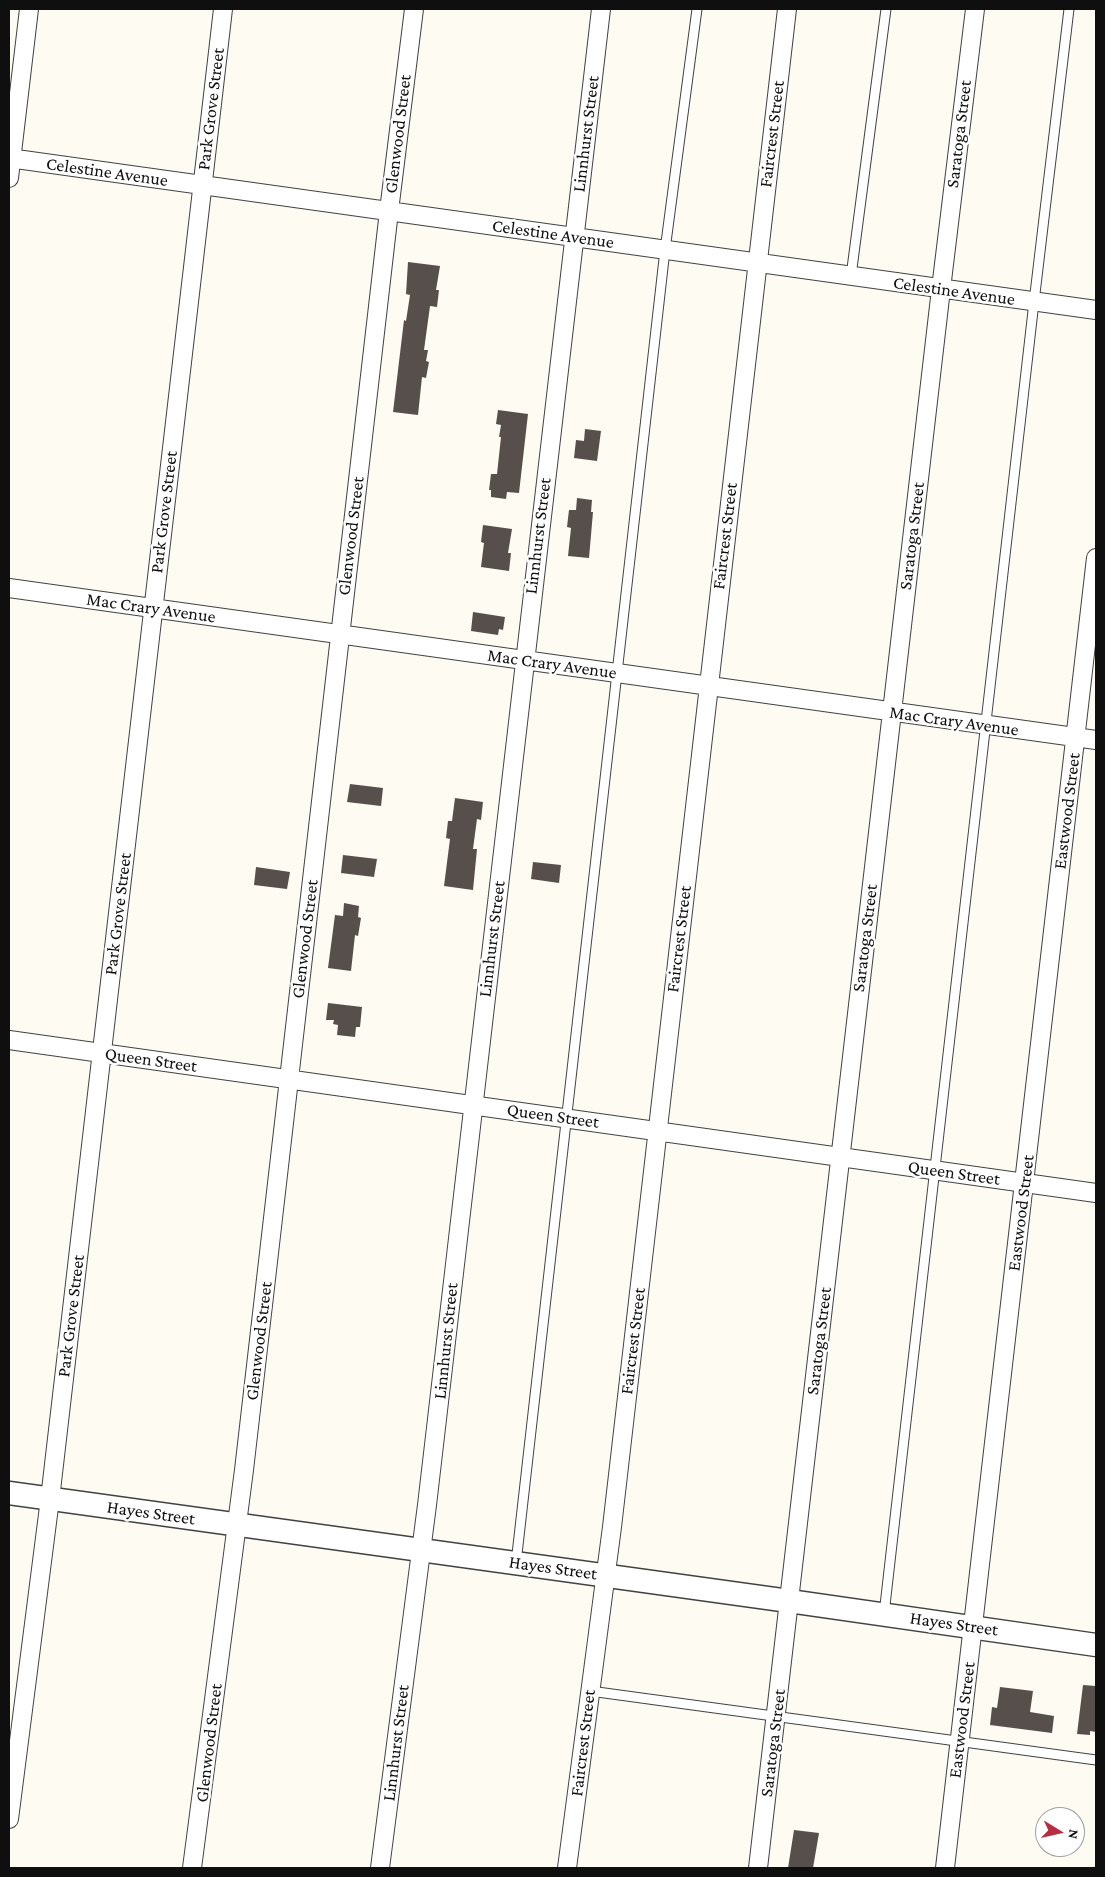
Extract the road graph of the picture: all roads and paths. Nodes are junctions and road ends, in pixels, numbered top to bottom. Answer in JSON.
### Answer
{"nodes":[{"id":1,"x":29,"y":9,"type":"edge"},
{"id":2,"x":223,"y":9,"type":"edge"},
{"id":3,"x":414,"y":9,"type":"edge"},
{"id":4,"x":601,"y":9,"type":"edge"},
{"id":5,"x":697,"y":9,"type":"edge"},
{"id":6,"x":787,"y":9,"type":"edge"},
{"id":7,"x":886,"y":9,"type":"edge"},
{"id":8,"x":975,"y":9,"type":"edge"},
{"id":9,"x":1069,"y":9,"type":"edge"},
{"id":10,"x":10,"y":158,"type":"edge"},
{"id":11,"x":9,"y":178,"type":"edge"},
{"id":12,"x":202,"y":185,"type":"junction"},
{"id":13,"x":389,"y":211,"type":"junction"},
{"id":14,"x":573,"y":237,"type":"junction"},
{"id":15,"x":666,"y":250,"type":"junction"},
{"id":16,"x":757,"y":263,"type":"junction"},
{"id":17,"x":851,"y":276,"type":"junction"},
{"id":18,"x":940,"y":289,"type":"junction"},
{"id":19,"x":1034,"y":302,"type":"junction"},
{"id":20,"x":1096,"y":310,"type":"edge"},
{"id":21,"x":1096,"y":558,"type":"edge"},
{"id":22,"x":9,"y":588,"type":"edge"},
{"id":23,"x":153,"y":608,"type":"junction"},
{"id":24,"x":340,"y":634,"type":"junction"},
{"id":25,"x":524,"y":660,"type":"junction"},
{"id":26,"x":618,"y":674,"type":"junction"},
{"id":27,"x":708,"y":686,"type":"junction"},
{"id":28,"x":891,"y":712,"type":"junction"},
{"id":29,"x":985,"y":725,"type":"junction"},
{"id":30,"x":1076,"y":738,"type":"junction"},
{"id":31,"x":1096,"y":740,"type":"edge"},
{"id":32,"x":9,"y":1040,"type":"edge"},
{"id":33,"x":102,"y":1053,"type":"junction"},
{"id":34,"x":289,"y":1079,"type":"junction"},
{"id":35,"x":473,"y":1105,"type":"junction"},
{"id":36,"x":567,"y":1118,"type":"junction"},
{"id":37,"x":657,"y":1131,"type":"junction"},
{"id":38,"x":840,"y":1157,"type":"junction"},
{"id":39,"x":935,"y":1170,"type":"junction"},
{"id":40,"x":1024,"y":1182,"type":"junction"},
{"id":41,"x":1096,"y":1193,"type":"edge"},
{"id":42,"x":9,"y":1493,"type":"edge"},
{"id":43,"x":50,"y":1499,"type":"junction"},
{"id":44,"x":237,"y":1524,"type":"junction"},
{"id":45,"x":421,"y":1550,"type":"junction"},
{"id":46,"x":516,"y":1563,"type":"junction"},
{"id":47,"x":605,"y":1576,"type":"junction"},
{"id":48,"x":789,"y":1601,"type":"junction"},
{"id":49,"x":884,"y":1614,"type":"junction"},
{"id":50,"x":973,"y":1627,"type":"junction"},
{"id":51,"x":1096,"y":1645,"type":"edge"},
{"id":52,"x":590,"y":1691,"type":"junction"},
{"id":53,"x":776,"y":1716,"type":"junction"},
{"id":54,"x":960,"y":1742,"type":"junction"},
{"id":55,"x":1096,"y":1760,"type":"edge"},
{"id":56,"x":9,"y":1819,"type":"edge"},
{"id":57,"x":192,"y":1868,"type":"edge"},
{"id":58,"x":380,"y":1868,"type":"edge"},
{"id":59,"x":567,"y":1868,"type":"edge"},
{"id":60,"x":758,"y":1868,"type":"edge"},
{"id":61,"x":945,"y":1868,"type":"edge"}],
"edges":[{"from":1,"to":10,"type":"street"},
{"from":2,"to":12,"type":"street","name":"Park Grove Street"},
{"from":3,"to":13,"type":"street","name":"Glenwood Street"},
{"from":4,"to":14,"type":"street","name":"Linnhurst Street"},
{"from":5,"to":15,"type":"lane"},
{"from":6,"to":16,"type":"street","name":"Faircrest Street"},
{"from":7,"to":17,"type":"lane"},
{"from":8,"to":18,"type":"street","name":"Saratoga Street"},
{"from":9,"to":19,"type":"lane"},
{"from":10,"to":11,"type":"street"},
{"from":10,"to":12,"type":"street","name":"Celestine Avenue"},
{"from":12,"to":13,"type":"street","name":"Celestine Avenue"},
{"from":12,"to":23,"type":"street","name":"Park Grove Street"},
{"from":13,"to":14,"type":"street","name":"Celestine Avenue"},
{"from":13,"to":24,"type":"street","name":"Glenwood Street"},
{"from":14,"to":15,"type":"street","name":"Celestine Avenue"},
{"from":14,"to":25,"type":"street","name":"Linnhurst Street"},
{"from":15,"to":16,"type":"street","name":"Celestine Avenue"},
{"from":15,"to":26,"type":"lane"},
{"from":16,"to":17,"type":"street","name":"Celestine Avenue"},
{"from":16,"to":27,"type":"street","name":"Faircrest Street"},
{"from":17,"to":18,"type":"street","name":"Celestine Avenue"},
{"from":18,"to":19,"type":"street","name":"Celestine Avenue"},
{"from":18,"to":28,"type":"street","name":"Saratoga Street"},
{"from":19,"to":20,"type":"street","name":"Celestine Avenue"},
{"from":19,"to":29,"type":"lane"},
{"from":21,"to":30,"type":"street","name":"Eastwood Street"},
{"from":22,"to":23,"type":"street","name":"Mac Crary Avenue"},
{"from":23,"to":24,"type":"street","name":"Mac Crary Avenue"},
{"from":23,"to":33,"type":"street","name":"Park Grove Street"},
{"from":24,"to":25,"type":"street","name":"Mac Crary Avenue"},
{"from":24,"to":34,"type":"street","name":"Glenwood Street"},
{"from":25,"to":26,"type":"street","name":"Mac Crary Avenue"},
{"from":25,"to":35,"type":"street","name":"Linnhurst Street"},
{"from":26,"to":27,"type":"street","name":"Mac Crary Avenue"},
{"from":26,"to":36,"type":"lane"},
{"from":27,"to":28,"type":"street","name":"Mac Crary Avenue"},
{"from":27,"to":37,"type":"street","name":"Faircrest Street"},
{"from":28,"to":29,"type":"street","name":"Mac Crary Avenue"},
{"from":28,"to":38,"type":"street","name":"Saratoga Street"},
{"from":29,"to":30,"type":"street","name":"Mac Crary Avenue"},
{"from":29,"to":39,"type":"lane"},
{"from":30,"to":31,"type":"street","name":"Mac Crary Avenue"},
{"from":30,"to":40,"type":"street","name":"Eastwood Street"},
{"from":32,"to":33,"type":"street","name":"Queen Street"},
{"from":33,"to":34,"type":"street","name":"Queen Street"},
{"from":33,"to":43,"type":"street","name":"Park Grove Street"},
{"from":34,"to":35,"type":"street","name":"Queen Street"},
{"from":34,"to":44,"type":"street","name":"Glenwood Street"},
{"from":35,"to":36,"type":"street","name":"Queen Street"},
{"from":35,"to":45,"type":"street","name":"Linnhurst Street"},
{"from":36,"to":37,"type":"street","name":"Queen Street"},
{"from":36,"to":46,"type":"lane"},
{"from":37,"to":38,"type":"street","name":"Queen Street"},
{"from":37,"to":47,"type":"street","name":"Faircrest Street"},
{"from":38,"to":39,"type":"street","name":"Queen Street"},
{"from":38,"to":48,"type":"street","name":"Saratoga Street"},
{"from":39,"to":40,"type":"street","name":"Queen Street"},
{"from":39,"to":49,"type":"lane"},
{"from":40,"to":41,"type":"street","name":"Queen Street"},
{"from":40,"to":50,"type":"street","name":"Eastwood Street"},
{"from":42,"to":43,"type":"street","name":"Hayes Street"},
{"from":43,"to":44,"type":"street","name":"Hayes Street"},
{"from":43,"to":56,"type":"street","name":"Park Grove Street"},
{"from":44,"to":45,"type":"street","name":"Hayes Street"},
{"from":44,"to":57,"type":"street","name":"Glenwood Street"},
{"from":45,"to":46,"type":"street","name":"Hayes Street"},
{"from":45,"to":58,"type":"street","name":"Linnhurst Street"},
{"from":46,"to":47,"type":"street","name":"Hayes Street"},
{"from":47,"to":48,"type":"street","name":"Hayes Street"},
{"from":47,"to":52,"type":"street","name":"Faircrest Street"},
{"from":48,"to":49,"type":"street","name":"Hayes Street"},
{"from":48,"to":53,"type":"street","name":"Saratoga Street"},
{"from":49,"to":50,"type":"street","name":"Hayes Street"},
{"from":50,"to":51,"type":"street","name":"Hayes Street"},
{"from":50,"to":54,"type":"street","name":"Eastwood Street"},
{"from":52,"to":53,"type":"lane"},
{"from":52,"to":59,"type":"street","name":"Faircrest Street"},
{"from":53,"to":54,"type":"lane"},
{"from":53,"to":60,"type":"street","name":"Saratoga Street"},
{"from":54,"to":55,"type":"lane"},
{"from":54,"to":61,"type":"street","name":"Eastwood Street"}]}
